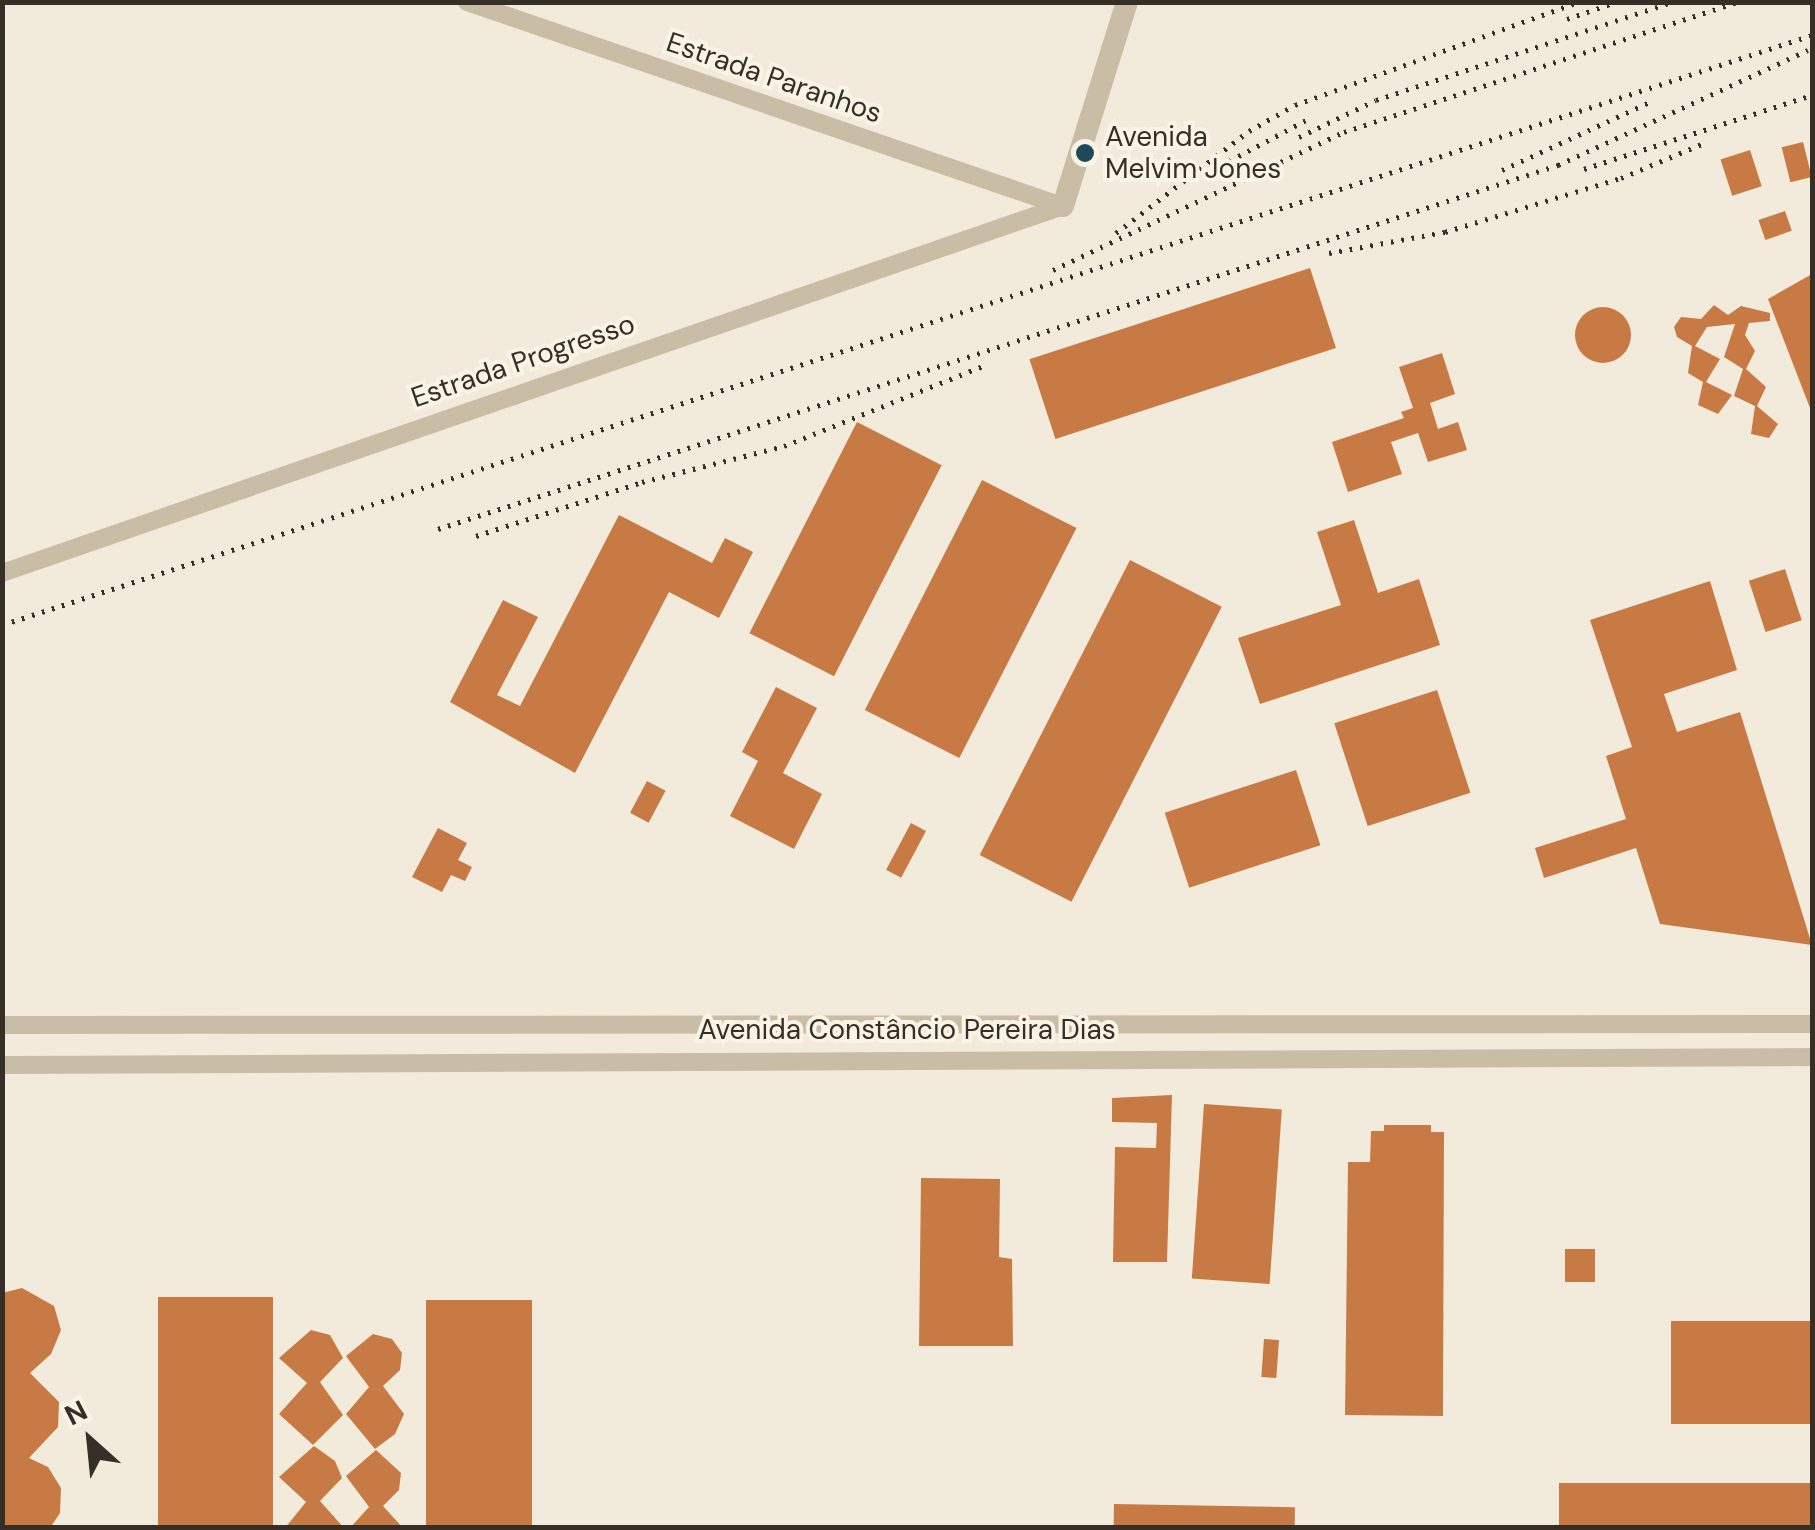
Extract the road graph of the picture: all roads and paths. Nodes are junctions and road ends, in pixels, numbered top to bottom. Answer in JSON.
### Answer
{"nodes":[{"id":1,"x":467,"y":2,"type":"edge"},
{"id":2,"x":1127,"y":2,"type":"edge"},
{"id":3,"x":1063,"y":206,"type":"junction"},
{"id":4,"x":2,"y":573,"type":"edge"},
{"id":5,"x":1533,"y":1022,"type":"junction"},
{"id":6,"x":1064,"y":1023,"type":"junction"},
{"id":7,"x":1812,"y":1024,"type":"edge"},
{"id":8,"x":2,"y":1026,"type":"edge"},
{"id":9,"x":1533,"y":1055,"type":"junction"},
{"id":10,"x":1812,"y":1057,"type":"edge"},
{"id":11,"x":1066,"y":1058,"type":"junction"},
{"id":12,"x":2,"y":1065,"type":"edge"}],
"edges":[{"from":1,"to":3,"type":"street","name":"Estrada Paranhos"},
{"from":2,"to":3,"type":"street"},
{"from":3,"to":4,"type":"street","name":"Estrada Progresso"},
{"from":5,"to":6,"type":"street","name":"Avenida Constâncio Pereira Dias"},
{"from":5,"to":7,"type":"street","name":"Avenida Constâncio Pereira Dias"},
{"from":5,"to":9,"type":"street"},
{"from":6,"to":8,"type":"street","name":"Avenida Constâncio Pereira Dias"},
{"from":6,"to":11,"type":"street"},
{"from":9,"to":10,"type":"street","name":"Avenida Constâncio Pereira Dias"},
{"from":9,"to":11,"type":"street","name":"Avenida Constâncio Pereira Dias"},
{"from":11,"to":12,"type":"street","name":"Avenida Constâncio Pereira Dias"}]}
